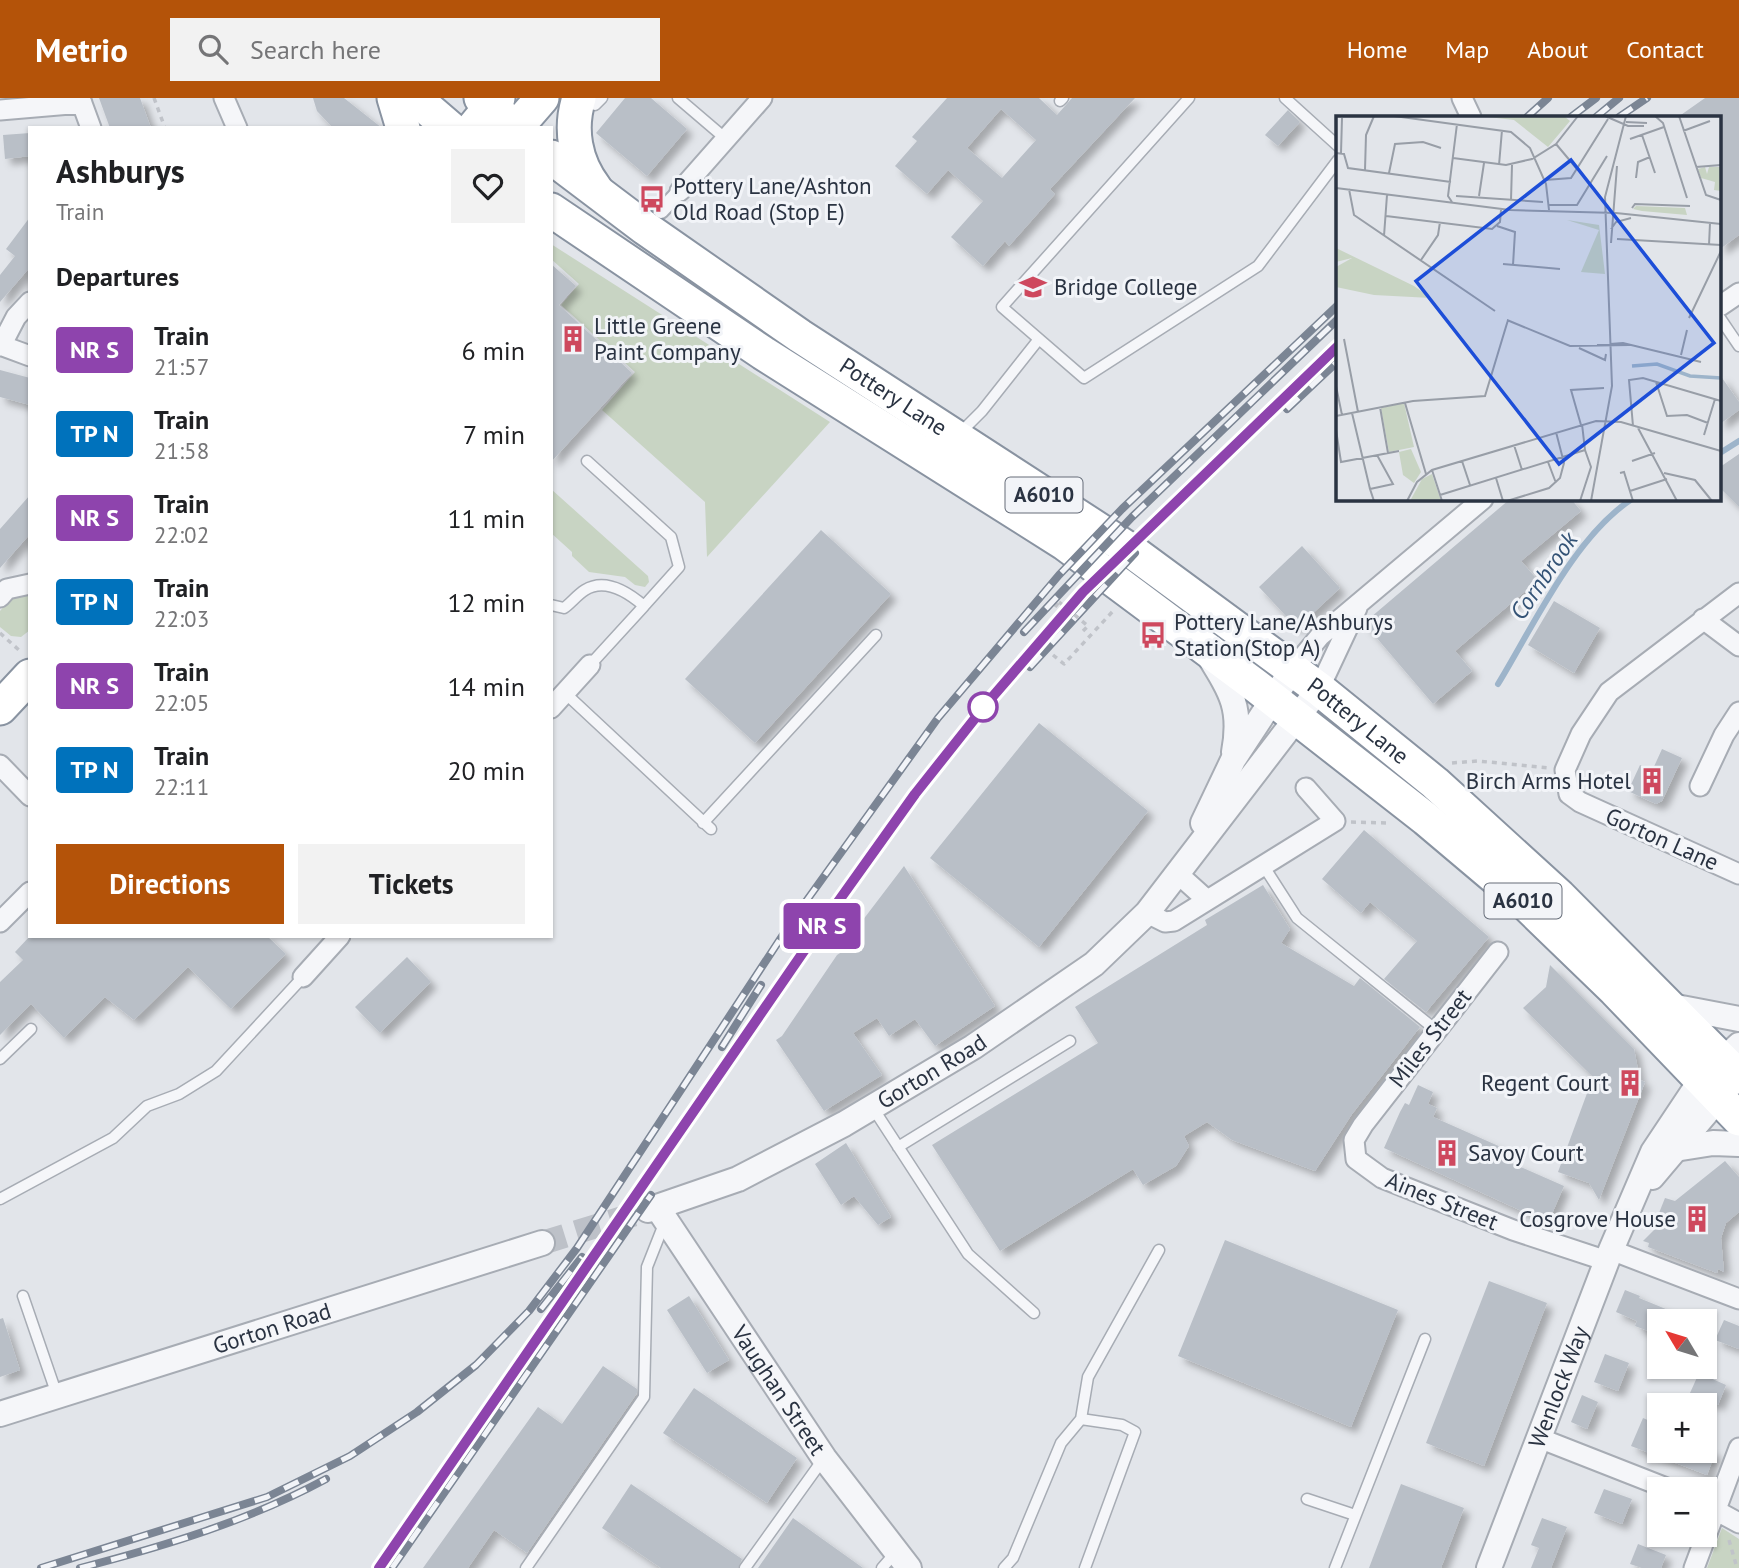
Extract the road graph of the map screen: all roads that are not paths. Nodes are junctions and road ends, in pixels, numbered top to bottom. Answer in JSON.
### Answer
{"nodes":[{"id":1,"x":224,"y":98,"type":"edge"},
{"id":2,"x":394,"y":98,"type":"edge"},
{"id":3,"x":415,"y":98,"type":"edge"},
{"id":4,"x":450,"y":98,"type":"edge"},
{"id":5,"x":542,"y":98,"type":"edge"},
{"id":6,"x":678,"y":98,"type":"edge"},
{"id":7,"x":762,"y":98,"type":"edge"},
{"id":8,"x":1189,"y":98,"type":"edge"},
{"id":9,"x":1285,"y":98,"type":"edge"},
{"id":10,"x":1462,"y":98,"type":"edge"},
{"id":11,"x":81,"y":100,"type":"edge"},
{"id":12,"x":592,"y":101,"type":"edge"},
{"id":13,"x":0,"y":110,"type":"edge"},
{"id":14,"x":1471,"y":116,"type":"edge"},
{"id":15,"x":479,"y":117,"type":"edge"},
{"id":16,"x":90,"y":126,"type":"edge"},
{"id":17,"x":236,"y":126,"type":"edge"},
{"id":18,"x":402,"y":126,"type":"edge"},
{"id":19,"x":509,"y":126,"type":"edge"},
{"id":20,"x":518,"y":126,"type":"edge"},
{"id":21,"x":726,"y":139,"type":"junction"},
{"id":22,"x":1336,"y":144,"type":"edge"},
{"id":23,"x":553,"y":159,"type":"edge"},
{"id":24,"x":1336,"y":163,"type":"edge"},
{"id":25,"x":553,"y":187,"type":"edge"},
{"id":26,"x":680,"y":191,"type":"joint"},
{"id":27,"x":600,"y":194,"type":"junction"},
{"id":28,"x":661,"y":211,"type":"dead end"},
{"id":29,"x":560,"y":221,"type":"edge"},
{"id":30,"x":1739,"y":293,"type":"edge"},
{"id":31,"x":28,"y":304,"type":"edge"},
{"id":32,"x":1722,"y":305,"type":"edge"},
{"id":33,"x":1722,"y":321,"type":"edge"},
{"id":34,"x":1039,"y":339,"type":"junction"},
{"id":35,"x":0,"y":346,"type":"edge"},
{"id":36,"x":1739,"y":346,"type":"edge"},
{"id":37,"x":28,"y":355,"type":"edge"},
{"id":38,"x":955,"y":438,"type":"junction"},
{"id":39,"x":908,"y":442,"type":"junction"},
{"id":40,"x":587,"y":461,"type":"dead end"},
{"id":41,"x":1482,"y":500,"type":"edge"},
{"id":42,"x":28,"y":584,"type":"edge"},
{"id":43,"x":1739,"y":593,"type":"edge"},
{"id":44,"x":0,"y":597,"type":"edge"},
{"id":45,"x":553,"y":605,"type":"edge"},
{"id":46,"x":644,"y":606,"type":"junction"},
{"id":47,"x":1357,"y":608,"type":"junction"},
{"id":48,"x":1703,"y":618,"type":"junction"},
{"id":49,"x":876,"y":635,"type":"dead end"},
{"id":50,"x":1203,"y":646,"type":"junction"},
{"id":51,"x":1739,"y":646,"type":"edge"},
{"id":52,"x":25,"y":664,"type":"edge"},
{"id":53,"x":590,"y":665,"type":"joint"},
{"id":54,"x":1292,"y":670,"type":"junction"},
{"id":55,"x":1319,"y":689,"type":"junction"},
{"id":56,"x":565,"y":693,"type":"junction"},
{"id":57,"x":1273,"y":698,"type":"junction"},
{"id":58,"x":553,"y":706,"type":"edge"},
{"id":59,"x":0,"y":708,"type":"edge"},
{"id":60,"x":1739,"y":712,"type":"edge"},
{"id":61,"x":1299,"y":719,"type":"junction"},
{"id":62,"x":1233,"y":760,"type":"junction"},
{"id":63,"x":0,"y":765,"type":"edge"},
{"id":64,"x":1700,"y":786,"type":"dead end"},
{"id":65,"x":1306,"y":788,"type":"dead end"},
{"id":66,"x":28,"y":794,"type":"edge"},
{"id":67,"x":1263,"y":865,"type":"junction"},
{"id":68,"x":1177,"y":873,"type":"junction"},
{"id":69,"x":1739,"y":874,"type":"edge"},
{"id":70,"x":28,"y":894,"type":"edge"},
{"id":71,"x":1207,"y":900,"type":"junction"},
{"id":72,"x":1147,"y":913,"type":"junction"},
{"id":73,"x":0,"y":922,"type":"edge"},
{"id":74,"x":338,"y":938,"type":"edge"},
{"id":75,"x":1498,"y":952,"type":"dead end"},
{"id":76,"x":303,"y":977,"type":"joint"},
{"id":77,"x":1671,"y":1006,"type":"junction"},
{"id":78,"x":1739,"y":1019,"type":"edge"},
{"id":79,"x":31,"y":1028,"type":"dead end"},
{"id":80,"x":1437,"y":1030,"type":"junction"},
{"id":81,"x":1070,"y":1041,"type":"dead end"},
{"id":82,"x":0,"y":1059,"type":"edge"},
{"id":83,"x":1728,"y":1079,"type":"edge"},
{"id":84,"x":872,"y":1107,"type":"junction"},
{"id":85,"x":1363,"y":1125,"type":"joint"},
{"id":86,"x":1739,"y":1144,"type":"edge"},
{"id":87,"x":898,"y":1147,"type":"junction"},
{"id":88,"x":1675,"y":1149,"type":"junction"},
{"id":89,"x":0,"y":1199,"type":"edge"},
{"id":90,"x":1629,"y":1204,"type":"junction"},
{"id":91,"x":657,"y":1213,"type":"junction"},
{"id":92,"x":542,"y":1243,"type":"tunnel mouth"},
{"id":93,"x":1159,"y":1250,"type":"dead end"},
{"id":94,"x":1609,"y":1255,"type":"junction"},
{"id":95,"x":23,"y":1296,"type":"dead end"},
{"id":96,"x":1739,"y":1299,"type":"edge"},
{"id":97,"x":1034,"y":1312,"type":"dead end"},
{"id":98,"x":1424,"y":1339,"type":"dead end"},
{"id":99,"x":57,"y":1396,"type":"junction"},
{"id":100,"x":0,"y":1414,"type":"edge"},
{"id":101,"x":1082,"y":1419,"type":"junction"},
{"id":102,"x":1539,"y":1438,"type":"junction"},
{"id":103,"x":1739,"y":1448,"type":"edge"},
{"id":104,"x":824,"y":1458,"type":"junction"},
{"id":105,"x":1647,"y":1480,"type":"edge"},
{"id":106,"x":1717,"y":1492,"type":"edge"},
{"id":107,"x":1307,"y":1499,"type":"dead end"},
{"id":108,"x":1717,"y":1513,"type":"edge"},
{"id":109,"x":1356,"y":1515,"type":"junction"},
{"id":110,"x":1732,"y":1527,"type":"edge"},
{"id":111,"x":1699,"y":1547,"type":"edge"},
{"id":112,"x":896,"y":1563,"type":"edge"},
{"id":113,"x":526,"y":1568,"type":"edge"},
{"id":114,"x":744,"y":1568,"type":"edge"},
{"id":115,"x":1004,"y":1568,"type":"edge"},
{"id":116,"x":1084,"y":1568,"type":"edge"},
{"id":117,"x":1335,"y":1568,"type":"edge"},
{"id":118,"x":1489,"y":1568,"type":"edge"},
{"id":119,"x":1694,"y":1568,"type":"edge"}],
"edges":[{"from":1,"to":17,"type":"street"},
{"from":2,"to":18,"type":"highway"},
{"from":3,"to":15,"type":"highway"},
{"from":4,"to":15,"type":"highway"},
{"from":5,"to":20,"type":"highway"},
{"from":6,"to":21,"type":"lane"},
{"from":7,"to":21,"type":"street"},
{"from":8,"to":34,"type":"lane"},
{"from":9,"to":22,"type":"lane"},
{"from":10,"to":14,"type":"street"},
{"from":11,"to":13,"type":"street"},
{"from":11,"to":16,"type":"street"},
{"from":12,"to":27,"type":"highway"},
{"from":15,"to":19,"type":"highway"},
{"from":21,"to":26,"type":"street"},
{"from":23,"to":27,"type":"highway","name":"Pottery Lane","number":"A6010"},
{"from":24,"to":34,"type":"lane"},
{"from":25,"to":39,"type":"highway"},
{"from":26,"to":28,"type":"street"},
{"from":27,"to":38,"type":"highway","name":"Pottery Lane","number":"A6010"},
{"from":29,"to":39,"type":"highway","name":"Pottery Lane","number":"A6010"},
{"from":30,"to":32,"type":"street"},
{"from":31,"to":35,"type":"street"},
{"from":33,"to":36,"type":"lane"},
{"from":34,"to":38,"type":"lane"},
{"from":35,"to":37,"type":"street"},
{"from":38,"to":54,"type":"highway","name":"Pottery Lane","number":"A6010"},
{"from":39,"to":50,"type":"highway","name":"Pottery Lane","number":"A6010"},
{"from":40,"to":46,"type":"lane"},
{"from":41,"to":47,"type":"street"},
{"from":42,"to":44,"type":"street"},
{"from":43,"to":48,"type":"street"},
{"from":45,"to":46,"type":"lane"},
{"from":46,"to":53,"type":"lane"},
{"from":47,"to":54,"type":"street"},
{"from":47,"to":55,"type":"street"},
{"from":48,"to":51,"type":"street"},
{"from":48,"to":69,"type":"street","name":"Gorton Lane"},
{"from":49,"to":56,"type":"lane"},
{"from":50,"to":57,"type":"highway","name":"Pottery Lane","number":"A6010"},
{"from":50,"to":62,"type":"street"},
{"from":52,"to":59,"type":"highway"},
{"from":53,"to":56,"type":"street"},
{"from":54,"to":55,"type":"highway","name":"Pottery Lane","number":"A6010"},
{"from":54,"to":57,"type":"street","name":"Gorton Road"},
{"from":55,"to":61,"type":"street","name":"Gorton Road"},
{"from":55,"to":77,"type":"highway","name":"Pottery Lane","number":"A6010"},
{"from":56,"to":58,"type":"street"},
{"from":57,"to":61,"type":"highway","name":"Pottery Lane","number":"A6010"},
{"from":57,"to":62,"type":"street","name":"Gorton Road"},
{"from":60,"to":64,"type":"street"},
{"from":61,"to":68,"type":"street","name":"Gorton Road"},
{"from":61,"to":83,"type":"highway","name":"Pottery Lane","number":"A6010"},
{"from":62,"to":68,"type":"street","name":"Gorton Road"},
{"from":63,"to":66,"type":"street"},
{"from":65,"to":67,"type":"street"},
{"from":67,"to":71,"type":"street"},
{"from":67,"to":80,"type":"lane"},
{"from":68,"to":71,"type":"street"},
{"from":68,"to":72,"type":"street","name":"Gorton Road"},
{"from":70,"to":73,"type":"street"},
{"from":71,"to":72,"type":"street"},
{"from":72,"to":84,"type":"street","name":"Gorton Road"},
{"from":74,"to":76,"type":"street"},
{"from":75,"to":80,"type":"street","name":"Miles Street"},
{"from":76,"to":89,"type":"lane"},
{"from":77,"to":78,"type":"street"},
{"from":77,"to":83,"type":"highway","name":"Pottery Lane","number":"A6010"},
{"from":79,"to":82,"type":"lane"},
{"from":80,"to":85,"type":"street","name":"Miles Street"},
{"from":81,"to":87,"type":"lane"},
{"from":83,"to":88,"type":"street","name":"Wenlock Way"},
{"from":83,"to":90,"type":"street","name":"Wenlock Way"},
{"from":84,"to":87,"type":"lane"},
{"from":84,"to":91,"type":"street","name":"Gorton Road"},
{"from":85,"to":94,"type":"street","name":"Aines Street"},
{"from":86,"to":88,"type":"street"},
{"from":87,"to":97,"type":"lane"},
{"from":88,"to":90,"type":"street","name":"Wenlock Way"},
{"from":90,"to":94,"type":"street","name":"Wenlock Way"},
{"from":91,"to":104,"type":"street","name":"Vaughan Street"},
{"from":91,"to":113,"type":"lane"},
{"from":92,"to":99,"type":"street","name":"Gorton Road"},
{"from":93,"to":101,"type":"lane"},
{"from":94,"to":96,"type":"street","name":"Aines Street"},
{"from":94,"to":102,"type":"street","name":"Wenlock Way"},
{"from":95,"to":99,"type":"lane"},
{"from":98,"to":109,"type":"lane"},
{"from":99,"to":100,"type":"street","name":"Gorton Road"},
{"from":101,"to":115,"type":"lane"},
{"from":101,"to":116,"type":"lane"},
{"from":102,"to":105,"type":"street"},
{"from":102,"to":118,"type":"street","name":"Wenlock Way"},
{"from":103,"to":106,"type":"street"},
{"from":104,"to":112,"type":"street","name":"Vaughan Street"},
{"from":104,"to":114,"type":"lane"},
{"from":107,"to":109,"type":"lane"},
{"from":108,"to":110,"type":"street"},
{"from":109,"to":117,"type":"lane"},
{"from":111,"to":119,"type":"street"}]}
